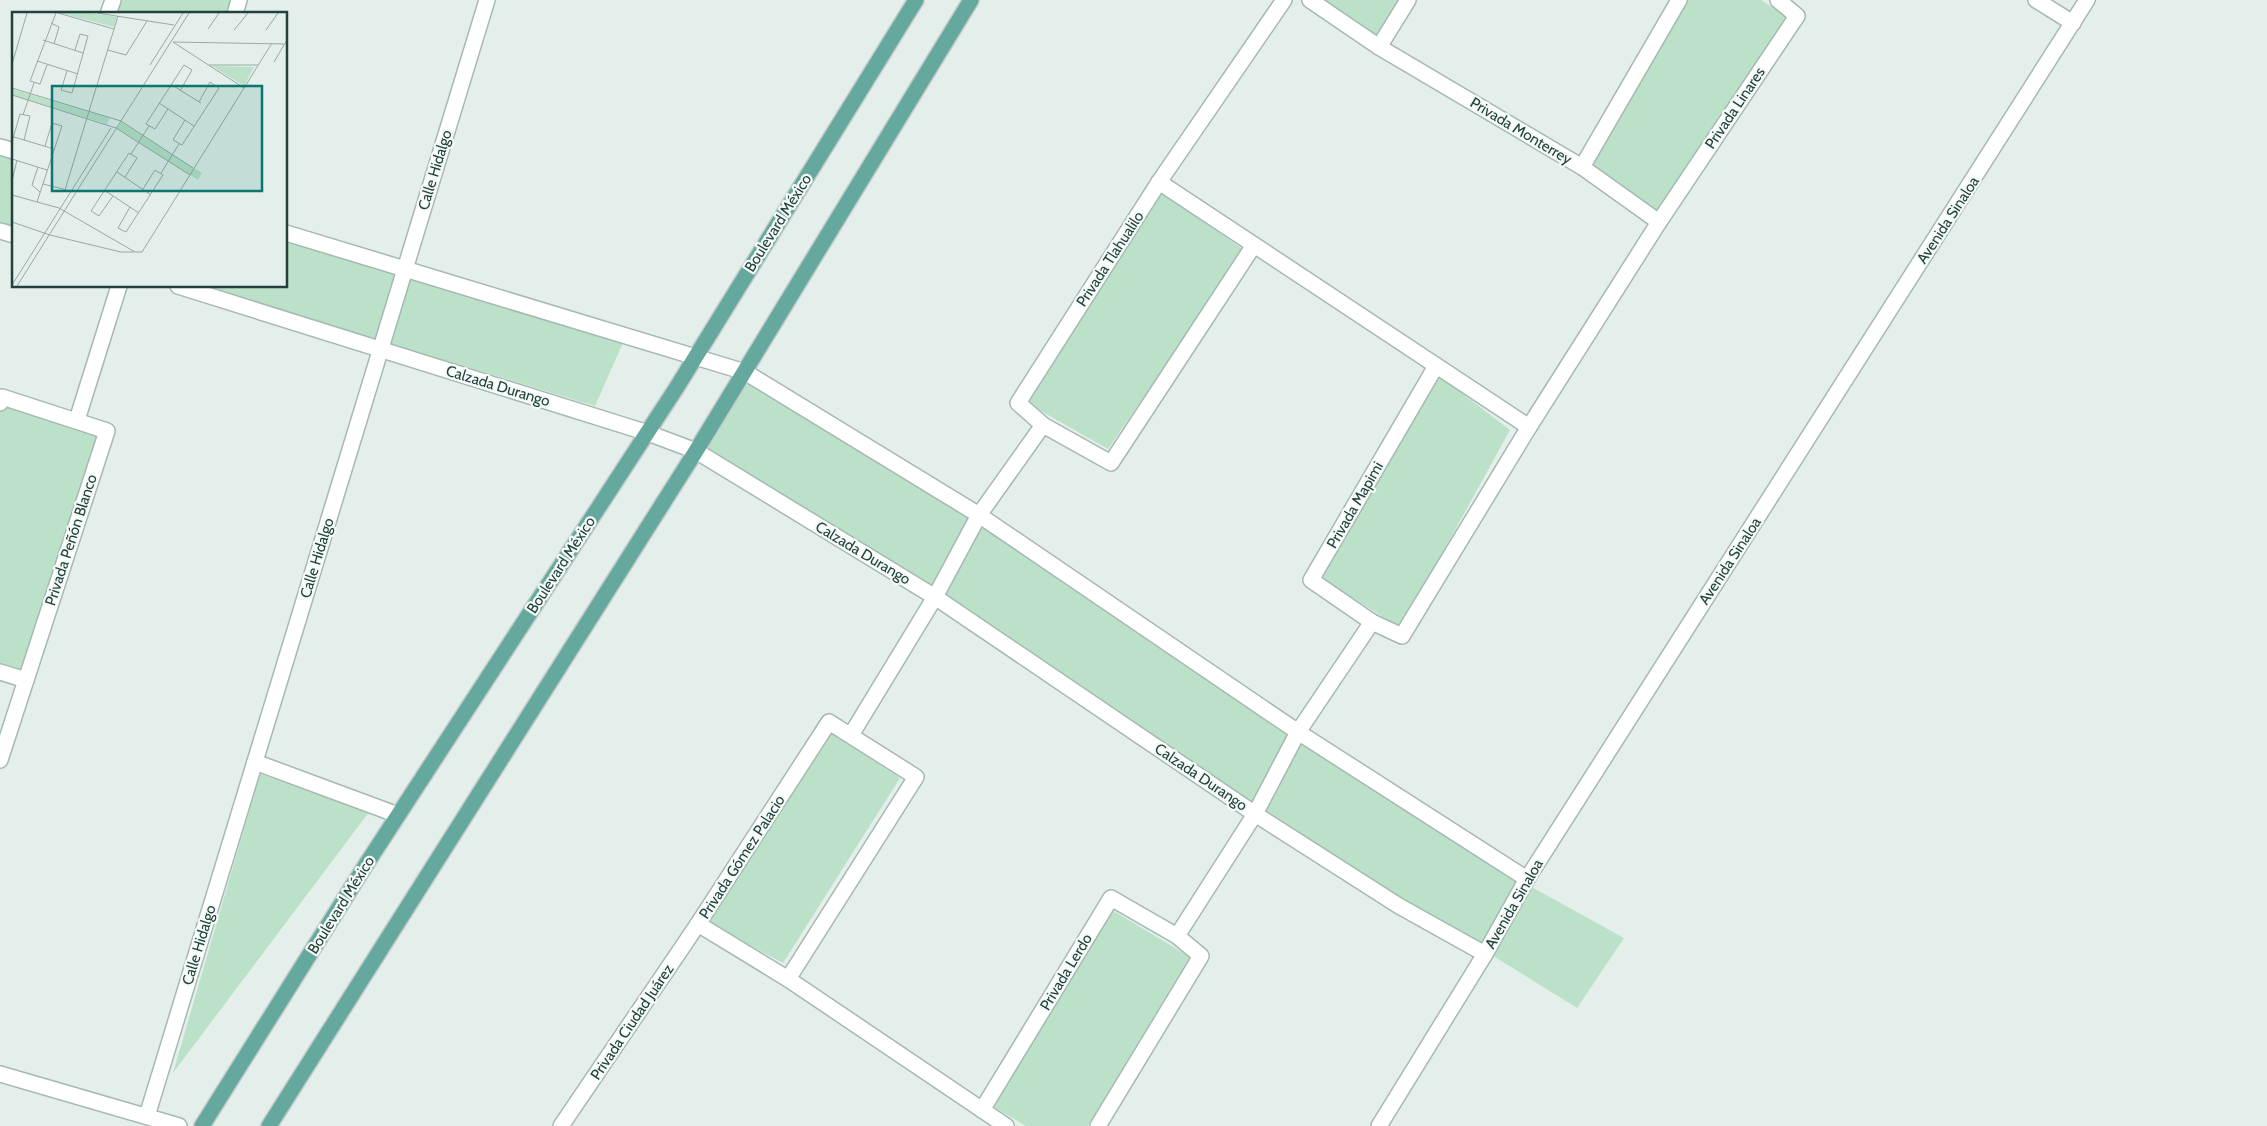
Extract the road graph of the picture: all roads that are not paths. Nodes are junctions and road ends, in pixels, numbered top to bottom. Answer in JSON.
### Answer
{"nodes":[{"id":1,"x":113,"y":0,"type":"edge"},
{"id":2,"x":487,"y":0,"type":"edge"},
{"id":3,"x":916,"y":0,"type":"edge"},
{"id":4,"x":971,"y":0,"type":"edge"},
{"id":5,"x":1284,"y":0,"type":"edge"},
{"id":6,"x":1310,"y":0,"type":"edge"},
{"id":7,"x":1408,"y":0,"type":"edge"},
{"id":8,"x":1680,"y":0,"type":"edge"},
{"id":9,"x":1778,"y":0,"type":"edge"},
{"id":10,"x":2036,"y":0,"type":"edge"},
{"id":11,"x":2087,"y":0,"type":"edge"},
{"id":12,"x":109,"y":12,"type":"edge"},
{"id":13,"x":2073,"y":23,"type":"junction"},
{"id":14,"x":1379,"y":47,"type":"junction"},
{"id":15,"x":1582,"y":167,"type":"junction"},
{"id":16,"x":1159,"y":182,"type":"junction"},
{"id":17,"x":1659,"y":222,"type":"junction"},
{"id":18,"x":288,"y":234,"type":"edge"},
{"id":19,"x":1254,"y":245,"type":"junction"},
{"id":20,"x":405,"y":268,"type":"junction"},
{"id":21,"x":118,"y":288,"type":"edge"},
{"id":22,"x":184,"y":288,"type":"edge"},
{"id":23,"x":380,"y":349,"type":"junction"},
{"id":24,"x":696,"y":355,"type":"junction"},
{"id":25,"x":1436,"y":366,"type":"junction"},
{"id":26,"x":745,"y":372,"type":"junction"},
{"id":27,"x":0,"y":403,"type":"edge"},
{"id":28,"x":77,"y":420,"type":"junction"},
{"id":29,"x":1043,"y":425,"type":"junction"},
{"id":30,"x":1529,"y":427,"type":"junction"},
{"id":31,"x":648,"y":433,"type":"junction"},
{"id":32,"x":696,"y":451,"type":"junction"},
{"id":33,"x":979,"y":515,"type":"junction"},
{"id":34,"x":935,"y":597,"type":"junction"},
{"id":35,"x":1372,"y":622,"type":"junction"},
{"id":36,"x":0,"y":672,"type":"edge"},
{"id":37,"x":26,"y":680,"type":"junction"},
{"id":38,"x":1298,"y":732,"type":"junction"},
{"id":39,"x":851,"y":735,"type":"junction"},
{"id":40,"x":0,"y":760,"type":"edge"},
{"id":41,"x":255,"y":762,"type":"junction"},
{"id":42,"x":1255,"y":814,"type":"junction"},
{"id":43,"x":398,"y":815,"type":"junction"},
{"id":44,"x":1527,"y":879,"type":"junction"},
{"id":45,"x":698,"y":924,"type":"junction"},
{"id":46,"x":1177,"y":936,"type":"junction"},
{"id":47,"x":1485,"y":954,"type":"junction"},
{"id":48,"x":788,"y":979,"type":"junction"},
{"id":49,"x":0,"y":1074,"type":"edge"},
{"id":50,"x":982,"y":1110,"type":"junction"},
{"id":51,"x":147,"y":1116,"type":"junction"},
{"id":52,"x":567,"y":1124,"type":"edge"},
{"id":53,"x":179,"y":1126,"type":"edge"},
{"id":54,"x":202,"y":1126,"type":"edge"},
{"id":55,"x":269,"y":1126,"type":"edge"},
{"id":56,"x":1006,"y":1126,"type":"edge"},
{"id":57,"x":1098,"y":1126,"type":"edge"},
{"id":58,"x":1379,"y":1126,"type":"edge"}],
"edges":[{"from":1,"to":12,"type":"street"},
{"from":2,"to":20,"type":"street","name":"Calle Hidalgo"},
{"from":3,"to":24,"type":"main road","name":"Boulevard México"},
{"from":4,"to":26,"type":"main road"},
{"from":5,"to":16,"type":"street"},
{"from":6,"to":14,"type":"street","name":"Privada Monterrey"},
{"from":7,"to":14,"type":"street"},
{"from":8,"to":15,"type":"street"},
{"from":9,"to":17,"type":"street","name":"Privada Linares"},
{"from":10,"to":13,"type":"street"},
{"from":11,"to":13,"type":"street","name":"Avenida Sinaloa"},
{"from":13,"to":44,"type":"street","name":"Avenida Sinaloa"},
{"from":14,"to":15,"type":"street","name":"Privada Monterrey"},
{"from":15,"to":17,"type":"street","name":"Privada Monterrey"},
{"from":16,"to":19,"type":"street"},
{"from":16,"to":29,"type":"street","name":"Privada Tlahualilo"},
{"from":17,"to":30,"type":"street"},
{"from":18,"to":20,"type":"street"},
{"from":19,"to":25,"type":"street"},
{"from":19,"to":29,"type":"street","name":"Privada Tlahualilo"},
{"from":20,"to":23,"type":"street","name":"Calle Hidalgo"},
{"from":20,"to":24,"type":"street"},
{"from":21,"to":28,"type":"street"},
{"from":22,"to":23,"type":"street","name":"Calzada Durango"},
{"from":23,"to":31,"type":"street","name":"Calzada Durango"},
{"from":23,"to":41,"type":"street","name":"Calle Hidalgo"},
{"from":24,"to":26,"type":"street"},
{"from":24,"to":31,"type":"main road","name":"Boulevard México"},
{"from":25,"to":30,"type":"street"},
{"from":25,"to":35,"type":"street","name":"Privada Mapimi"},
{"from":26,"to":32,"type":"main road"},
{"from":26,"to":33,"type":"street"},
{"from":27,"to":28,"type":"street","name":"Privada Peñón Blanco"},
{"from":28,"to":37,"type":"street","name":"Privada Peñón Blanco"},
{"from":29,"to":33,"type":"street"},
{"from":30,"to":35,"type":"street","name":"Privada Mapimi"},
{"from":31,"to":32,"type":"street","name":"Calzada Durango"},
{"from":31,"to":43,"type":"main road","name":"Boulevard México"},
{"from":32,"to":34,"type":"street","name":"Calzada Durango"},
{"from":32,"to":55,"type":"main road"},
{"from":33,"to":34,"type":"street"},
{"from":33,"to":38,"type":"street"},
{"from":34,"to":39,"type":"street"},
{"from":34,"to":42,"type":"street","name":"Calzada Durango"},
{"from":35,"to":38,"type":"street"},
{"from":36,"to":37,"type":"street"},
{"from":37,"to":40,"type":"street"},
{"from":38,"to":42,"type":"street"},
{"from":38,"to":44,"type":"street"},
{"from":39,"to":45,"type":"street","name":"Privada Gómez Palacio"},
{"from":39,"to":48,"type":"street","name":"Privada Gómez Palacio"},
{"from":41,"to":43,"type":"street"},
{"from":41,"to":51,"type":"street","name":"Calle Hidalgo"},
{"from":42,"to":46,"type":"street"},
{"from":42,"to":47,"type":"street","name":"Calzada Durango"},
{"from":43,"to":54,"type":"main road","name":"Boulevard México"},
{"from":44,"to":47,"type":"street","name":"Avenida Sinaloa"},
{"from":45,"to":48,"type":"street","name":"Privada Gómez Palacio"},
{"from":45,"to":52,"type":"street","name":"Privada Ciudad Juárez"},
{"from":46,"to":50,"type":"street","name":"Privada Lerdo"},
{"from":46,"to":57,"type":"street","name":"Privada Lerdo"},
{"from":47,"to":58,"type":"street","name":"Avenida Sinaloa"},
{"from":48,"to":50,"type":"street","name":"Privada Gómez Palacio"},
{"from":49,"to":51,"type":"street"},
{"from":50,"to":56,"type":"street","name":"Privada Gómez Palacio"},
{"from":51,"to":53,"type":"street"}]}
